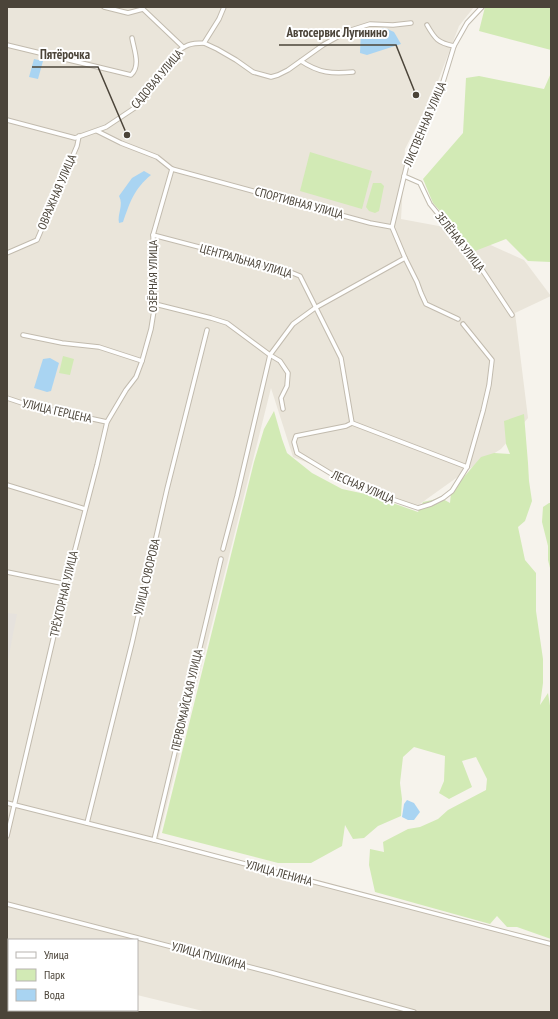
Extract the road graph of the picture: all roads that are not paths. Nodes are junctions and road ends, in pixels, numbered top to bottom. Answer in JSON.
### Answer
{"nodes":[{"id":1,"x":104,"y":7,"type":"edge"},
{"id":2,"x":224,"y":7,"type":"edge"},
{"id":3,"x":482,"y":7,"type":"edge"},
{"id":4,"x":411,"y":23,"type":"dead end"},
{"id":5,"x":427,"y":25,"type":"dead end"},
{"id":6,"x":132,"y":38,"type":"dead end"},
{"id":7,"x":204,"y":43,"type":"junction"},
{"id":8,"x":7,"y":45,"type":"edge"},
{"id":9,"x":454,"y":46,"type":"junction"},
{"id":10,"x":183,"y":47,"type":"junction"},
{"id":11,"x":301,"y":61,"type":"junction"},
{"id":12,"x":353,"y":72,"type":"dead end"},
{"id":13,"x":7,"y":120,"type":"edge"},
{"id":14,"x":97,"y":131,"type":"junction"},
{"id":15,"x":79,"y":136,"type":"junction"},
{"id":16,"x":172,"y":169,"type":"junction"},
{"id":17,"x":404,"y":176,"type":"junction"},
{"id":18,"x":392,"y":226,"type":"junction"},
{"id":19,"x":153,"y":235,"type":"junction"},
{"id":20,"x":7,"y":253,"type":"edge"},
{"id":21,"x":405,"y":258,"type":"junction"},
{"id":22,"x":155,"y":304,"type":"junction"},
{"id":23,"x":315,"y":308,"type":"junction"},
{"id":24,"x":512,"y":315,"type":"dead end"},
{"id":25,"x":458,"y":319,"type":"dead end"},
{"id":26,"x":463,"y":324,"type":"dead end"},
{"id":27,"x":208,"y":330,"type":"dead end"},
{"id":28,"x":23,"y":335,"type":"dead end"},
{"id":29,"x":270,"y":356,"type":"junction"},
{"id":30,"x":142,"y":361,"type":"junction"},
{"id":31,"x":7,"y":398,"type":"edge"},
{"id":32,"x":283,"y":410,"type":"dead end"},
{"id":33,"x":107,"y":422,"type":"junction"},
{"id":34,"x":352,"y":423,"type":"junction"},
{"id":35,"x":467,"y":467,"type":"junction"},
{"id":36,"x":7,"y":485,"type":"edge"},
{"id":37,"x":85,"y":509,"type":"junction"},
{"id":38,"x":223,"y":549,"type":"dead end"},
{"id":39,"x":221,"y":559,"type":"dead end"},
{"id":40,"x":7,"y":572,"type":"edge"},
{"id":41,"x":66,"y":584,"type":"junction"},
{"id":42,"x":7,"y":803,"type":"edge"},
{"id":43,"x":15,"y":805,"type":"junction"},
{"id":44,"x":87,"y":823,"type":"junction"},
{"id":45,"x":7,"y":836,"type":"edge"},
{"id":46,"x":154,"y":840,"type":"junction"},
{"id":47,"x":7,"y":904,"type":"edge"},
{"id":48,"x":551,"y":944,"type":"edge"},
{"id":49,"x":411,"y":1012,"type":"edge"}],
"edges":[{"from":1,"to":10,"type":"street"},
{"from":2,"to":7,"type":"street"},
{"from":3,"to":9,"type":"street","name":"ЛИСТВЕННАЯ УЛИЦА"},
{"from":4,"to":11,"type":"street"},
{"from":5,"to":9,"type":"street"},
{"from":6,"to":8,"type":"street"},
{"from":7,"to":10,"type":"street","name":"САДОВАЯ УЛИЦА"},
{"from":7,"to":11,"type":"street"},
{"from":9,"to":17,"type":"street","name":"ЛИСТВЕННАЯ УЛИЦА"},
{"from":10,"to":14,"type":"street","name":"САДОВАЯ УЛИЦА"},
{"from":11,"to":12,"type":"street"},
{"from":13,"to":15,"type":"street"},
{"from":14,"to":15,"type":"street","name":"САДОВАЯ УЛИЦА"},
{"from":14,"to":16,"type":"street","name":"СПОРТИВНАЯ УЛИЦА"},
{"from":15,"to":20,"type":"street","name":"ОВРАЖНАЯ УЛИЦА"},
{"from":16,"to":18,"type":"street","name":"СПОРТИВНАЯ УЛИЦА"},
{"from":16,"to":19,"type":"street","name":"ОЗЁРНАЯ УЛИЦА"},
{"from":17,"to":18,"type":"street","name":"ЛИСТВЕННАЯ УЛИЦА"},
{"from":17,"to":24,"type":"street","name":"ЗЕЛЁНАЯ УЛИЦА"},
{"from":18,"to":21,"type":"street"},
{"from":19,"to":22,"type":"street","name":"ОЗЁРНАЯ УЛИЦА"},
{"from":19,"to":23,"type":"street","name":"ЦЕНТРАЛЬНАЯ УЛИЦА"},
{"from":21,"to":23,"type":"street"},
{"from":21,"to":25,"type":"street"},
{"from":22,"to":29,"type":"street"},
{"from":22,"to":30,"type":"street","name":"ОЗЁРНАЯ УЛИЦА"},
{"from":23,"to":29,"type":"street"},
{"from":23,"to":34,"type":"street","name":"ЦЕНТРАЛЬНАЯ УЛИЦА"},
{"from":26,"to":35,"type":"street"},
{"from":27,"to":44,"type":"street","name":"УЛИЦА СУВОРОВА"},
{"from":28,"to":30,"type":"street"},
{"from":29,"to":32,"type":"street"},
{"from":29,"to":38,"type":"street"},
{"from":30,"to":33,"type":"street","name":"ТРЁХГОРНАЯ УЛИЦА"},
{"from":31,"to":33,"type":"street","name":"УЛИЦА ГЕРЦЕНА"},
{"from":33,"to":37,"type":"street","name":"ТРЁХГОРНАЯ УЛИЦА"},
{"from":34,"to":35,"type":"street"},
{"from":34,"to":35,"type":"street","name":"ЛЕСНАЯ УЛИЦА"},
{"from":36,"to":37,"type":"street"},
{"from":37,"to":41,"type":"street","name":"ТРЁХГОРНАЯ УЛИЦА"},
{"from":39,"to":46,"type":"street","name":"ПЕРВОМАЙСКАЯ УЛИЦА"},
{"from":40,"to":41,"type":"street"},
{"from":41,"to":43,"type":"street","name":"ТРЁХГОРНАЯ УЛИЦА"},
{"from":42,"to":43,"type":"street","name":"УЛИЦА ЛЕНИНА"},
{"from":43,"to":44,"type":"street","name":"УЛИЦА ЛЕНИНА"},
{"from":43,"to":45,"type":"street","name":"ТРЁХГОРНАЯ УЛИЦА"},
{"from":44,"to":46,"type":"street","name":"УЛИЦА ЛЕНИНА"},
{"from":46,"to":48,"type":"street","name":"УЛИЦА ЛЕНИНА"},
{"from":47,"to":49,"type":"street","name":"УЛИЦА ПУШКИНА"}]}
